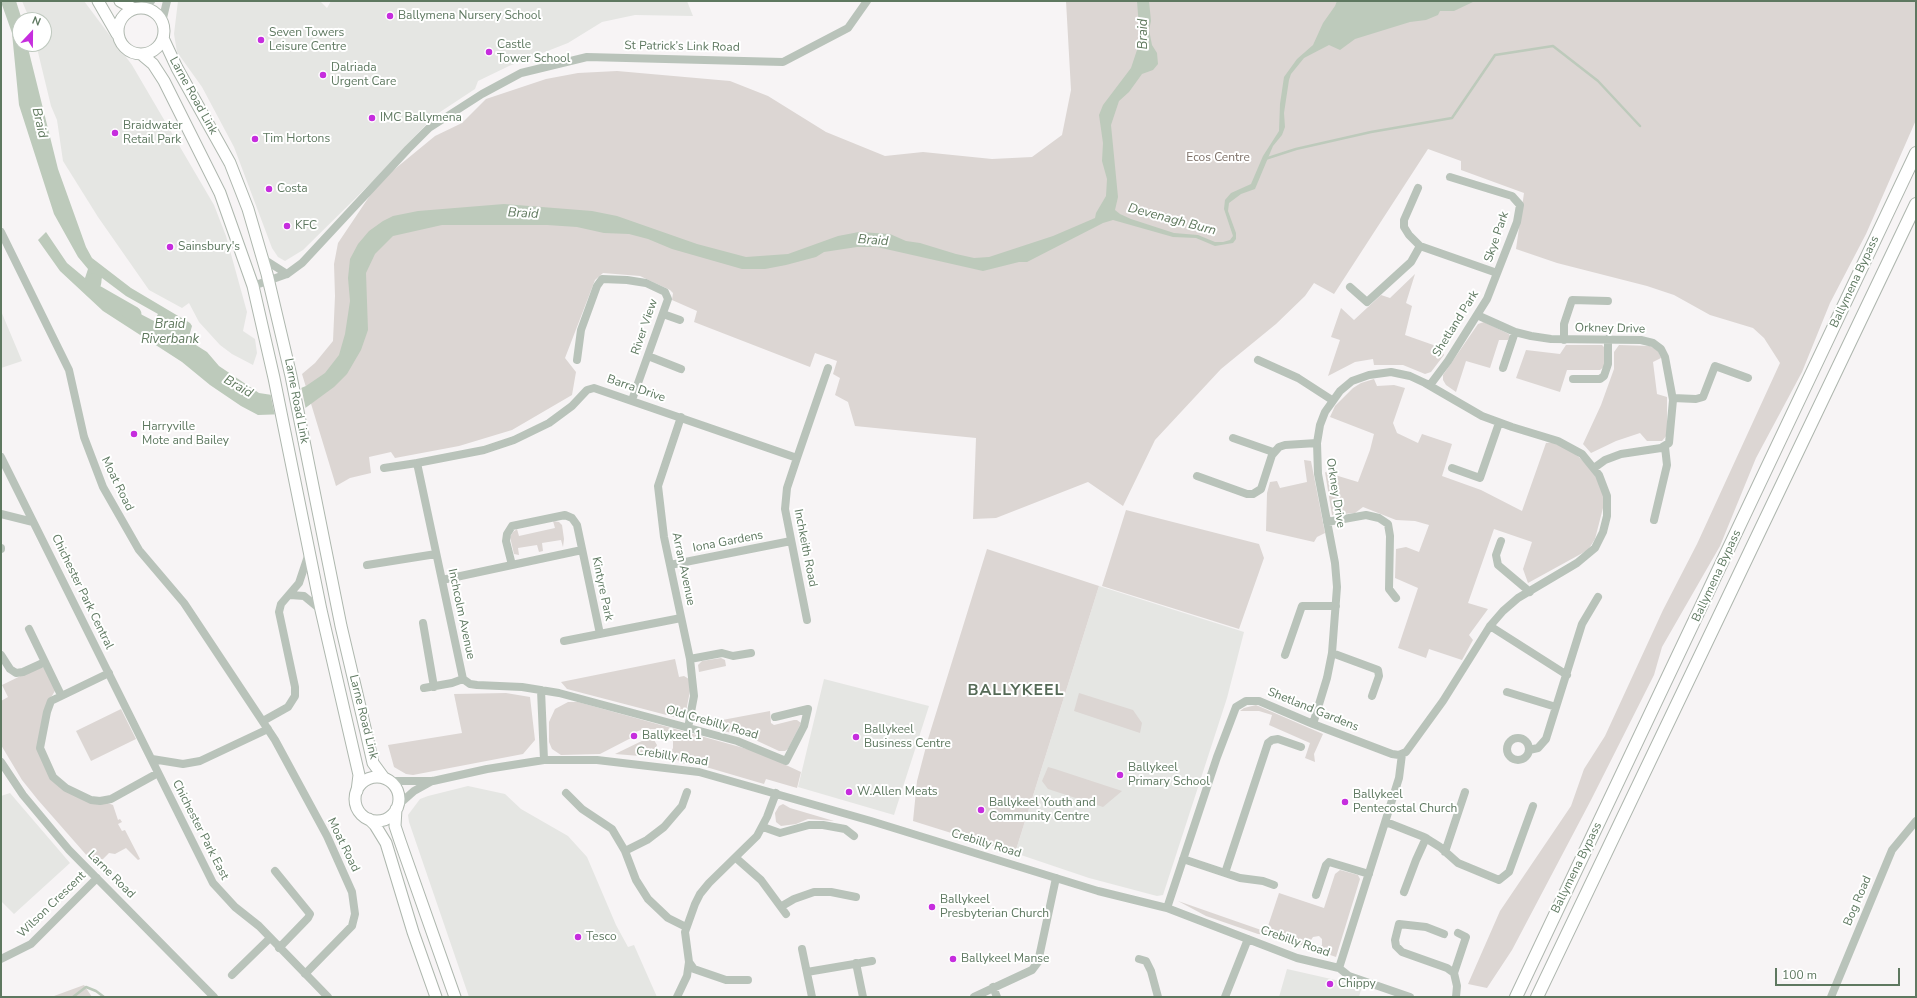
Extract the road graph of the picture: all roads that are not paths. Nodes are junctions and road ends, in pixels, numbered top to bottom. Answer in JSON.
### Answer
{"nodes":[{"id":1,"x":98,"y":1,"type":"edge"},
{"id":2,"x":120,"y":1,"type":"edge"},
{"id":3,"x":151,"y":1,"type":"edge"},
{"id":4,"x":167,"y":1,"type":"edge"},
{"id":5,"x":868,"y":1,"type":"edge"},
{"id":6,"x":137,"y":8,"type":"junction"},
{"id":7,"x":162,"y":22,"type":"junction"},
{"id":8,"x":118,"y":35,"type":"junction"},
{"id":9,"x":163,"y":38,"type":"junction"},
{"id":10,"x":141,"y":54,"type":"junction"},
{"id":11,"x":1916,"y":154,"type":"edge"},
{"id":12,"x":1450,"y":177,"type":"dead end"},
{"id":13,"x":1418,"y":188,"type":"dead end"},
{"id":14,"x":1916,"y":204,"type":"edge"},
{"id":15,"x":1,"y":232,"type":"edge"},
{"id":16,"x":1420,"y":246,"type":"junction"},
{"id":17,"x":262,"y":258,"type":"junction"},
{"id":18,"x":1497,"y":273,"type":"junction"},
{"id":19,"x":287,"y":274,"type":"junction"},
{"id":20,"x":269,"y":281,"type":"junction"},
{"id":21,"x":252,"y":286,"type":"junction"},
{"id":22,"x":1350,"y":287,"type":"dead end"},
{"id":23,"x":1608,"y":301,"type":"dead end"},
{"id":24,"x":663,"y":314,"type":"junction"},
{"id":25,"x":1478,"y":315,"type":"junction"},
{"id":26,"x":680,"y":320,"type":"dead end"},
{"id":27,"x":1515,"y":332,"type":"junction"},
{"id":28,"x":1608,"y":339,"type":"junction"},
{"id":29,"x":1564,"y":340,"type":"junction"},
{"id":30,"x":648,"y":356,"type":"junction"},
{"id":31,"x":577,"y":360,"type":"dead end"},
{"id":32,"x":1258,"y":360,"type":"dead end"},
{"id":33,"x":828,"y":368,"type":"dead end"},
{"id":34,"x":1503,"y":368,"type":"dead end"},
{"id":35,"x":681,"y":369,"type":"dead end"},
{"id":36,"x":1748,"y":378,"type":"dead end"},
{"id":37,"x":1574,"y":379,"type":"dead end"},
{"id":38,"x":1430,"y":385,"type":"junction"},
{"id":39,"x":1673,"y":398,"type":"junction"},
{"id":40,"x":632,"y":400,"type":"junction"},
{"id":41,"x":1332,"y":400,"type":"junction"},
{"id":42,"x":681,"y":417,"type":"junction"},
{"id":43,"x":1499,"y":423,"type":"junction"},
{"id":44,"x":1233,"y":438,"type":"dead end"},
{"id":45,"x":1317,"y":443,"type":"junction"},
{"id":46,"x":1665,"y":447,"type":"junction"},
{"id":47,"x":1273,"y":452,"type":"junction"},
{"id":48,"x":1,"y":457,"type":"edge"},
{"id":49,"x":797,"y":458,"type":"junction"},
{"id":50,"x":417,"y":463,"type":"junction"},
{"id":51,"x":384,"y":468,"type":"dead end"},
{"id":52,"x":1452,"y":468,"type":"dead end"},
{"id":53,"x":1594,"y":468,"type":"junction"},
{"id":54,"x":1197,"y":476,"type":"dead end"},
{"id":55,"x":1,"y":514,"type":"edge"},
{"id":56,"x":1654,"y":520,"type":"dead end"},
{"id":57,"x":33,"y":522,"type":"junction"},
{"id":58,"x":1327,"y":522,"type":"junction"},
{"id":59,"x":791,"y":541,"type":"junction"},
{"id":60,"x":1501,"y":541,"type":"dead end"},
{"id":61,"x":582,"y":550,"type":"junction"},
{"id":62,"x":309,"y":552,"type":"junction"},
{"id":63,"x":436,"y":554,"type":"junction"},
{"id":64,"x":367,"y":564,"type":"dead end"},
{"id":65,"x":512,"y":565,"type":"junction"},
{"id":66,"x":670,"y":565,"type":"junction"},
{"id":67,"x":442,"y":580,"type":"junction"},
{"id":68,"x":1530,"y":592,"type":"junction"},
{"id":69,"x":290,"y":595,"type":"junction"},
{"id":70,"x":1598,"y":597,"type":"dead end"},
{"id":71,"x":1396,"y":598,"type":"dead end"},
{"id":72,"x":1336,"y":606,"type":"junction"},
{"id":73,"x":321,"y":610,"type":"junction"},
{"id":74,"x":681,"y":618,"type":"junction"},
{"id":75,"x":807,"y":620,"type":"dead end"},
{"id":76,"x":423,"y":623,"type":"dead end"},
{"id":77,"x":1490,"y":626,"type":"junction"},
{"id":78,"x":29,"y":629,"type":"dead end"},
{"id":79,"x":600,"y":634,"type":"junction"},
{"id":80,"x":564,"y":641,"type":"dead end"},
{"id":81,"x":751,"y":653,"type":"dead end"},
{"id":82,"x":1332,"y":653,"type":"junction"},
{"id":83,"x":1285,"y":654,"type":"dead end"},
{"id":84,"x":1,"y":656,"type":"edge"},
{"id":85,"x":690,"y":659,"type":"junction"},
{"id":86,"x":45,"y":662,"type":"junction"},
{"id":87,"x":109,"y":673,"type":"junction"},
{"id":88,"x":1567,"y":675,"type":"junction"},
{"id":89,"x":463,"y":679,"type":"junction"},
{"id":90,"x":434,"y":687,"type":"junction"},
{"id":91,"x":424,"y":688,"type":"dead end"},
{"id":92,"x":541,"y":690,"type":"junction"},
{"id":93,"x":1507,"y":692,"type":"dead end"},
{"id":94,"x":61,"y":695,"type":"junction"},
{"id":95,"x":1372,"y":696,"type":"dead end"},
{"id":96,"x":1556,"y":707,"type":"junction"},
{"id":97,"x":775,"y":716,"type":"dead end"},
{"id":98,"x":263,"y":721,"type":"junction"},
{"id":99,"x":1313,"y":724,"type":"junction"},
{"id":100,"x":688,"y":728,"type":"junction"},
{"id":101,"x":268,"y":729,"type":"junction"},
{"id":102,"x":1301,"y":747,"type":"dead end"},
{"id":103,"x":1529,"y":750,"type":"dead end"},
{"id":104,"x":1402,"y":754,"type":"junction"},
{"id":105,"x":152,"y":759,"type":"junction"},
{"id":106,"x":544,"y":760,"type":"junction"},
{"id":107,"x":1,"y":762,"type":"edge"},
{"id":108,"x":158,"y":773,"type":"junction"},
{"id":109,"x":387,"y":780,"type":"junction"},
{"id":110,"x":433,"y":781,"type":"junction"},
{"id":111,"x":357,"y":791,"type":"junction"},
{"id":112,"x":687,"y":792,"type":"dead end"},
{"id":113,"x":1465,"y":792,"type":"dead end"},
{"id":114,"x":566,"y":793,"type":"dead end"},
{"id":115,"x":776,"y":793,"type":"junction"},
{"id":116,"x":1533,"y":806,"type":"dead end"},
{"id":117,"x":397,"y":807,"type":"junction"},
{"id":118,"x":369,"y":819,"type":"junction"},
{"id":119,"x":1916,"y":821,"type":"edge"},
{"id":120,"x":1386,"y":822,"type":"junction"},
{"id":121,"x":762,"y":827,"type":"junction"},
{"id":122,"x":854,"y":836,"type":"dead end"},
{"id":123,"x":1426,"y":838,"type":"junction"},
{"id":124,"x":625,"y":851,"type":"junction"},
{"id":125,"x":1445,"y":852,"type":"junction"},
{"id":126,"x":736,"y":858,"type":"junction"},
{"id":127,"x":1183,"y":859,"type":"junction"},
{"id":128,"x":275,"y":871,"type":"dead end"},
{"id":129,"x":1225,"y":873,"type":"junction"},
{"id":130,"x":1369,"y":874,"type":"junction"},
{"id":131,"x":97,"y":878,"type":"junction"},
{"id":132,"x":1056,"y":878,"type":"junction"},
{"id":133,"x":1274,"y":885,"type":"dead end"},
{"id":134,"x":1404,"y":892,"type":"dead end"},
{"id":135,"x":1316,"y":895,"type":"dead end"},
{"id":136,"x":856,"y":897,"type":"dead end"},
{"id":137,"x":1167,"y":908,"type":"junction"},
{"id":138,"x":686,"y":927,"type":"junction"},
{"id":139,"x":1458,"y":933,"type":"dead end"},
{"id":140,"x":1444,"y":934,"type":"dead end"},
{"id":141,"x":270,"y":938,"type":"junction"},
{"id":142,"x":1248,"y":939,"type":"junction"},
{"id":143,"x":279,"y":948,"type":"junction"},
{"id":144,"x":802,"y":949,"type":"dead end"},
{"id":145,"x":1,"y":959,"type":"edge"},
{"id":146,"x":1139,"y":959,"type":"dead end"},
{"id":147,"x":872,"y":961,"type":"dead end"},
{"id":148,"x":689,"y":962,"type":"junction"},
{"id":149,"x":856,"y":963,"type":"junction"},
{"id":150,"x":1339,"y":968,"type":"junction"},
{"id":151,"x":807,"y":972,"type":"junction"},
{"id":152,"x":1454,"y":973,"type":"junction"},
{"id":153,"x":306,"y":974,"type":"junction"},
{"id":154,"x":232,"y":976,"type":"dead end"},
{"id":155,"x":748,"y":980,"type":"dead end"},
{"id":156,"x":993,"y":987,"type":"junction"},
{"id":157,"x":214,"y":997,"type":"edge"},
{"id":158,"x":328,"y":997,"type":"edge"},
{"id":159,"x":436,"y":997,"type":"edge"},
{"id":160,"x":455,"y":997,"type":"edge"},
{"id":161,"x":677,"y":997,"type":"edge"},
{"id":162,"x":812,"y":997,"type":"edge"},
{"id":163,"x":863,"y":997,"type":"edge"},
{"id":164,"x":974,"y":997,"type":"edge"},
{"id":165,"x":997,"y":997,"type":"edge"},
{"id":166,"x":1158,"y":997,"type":"edge"},
{"id":167,"x":1225,"y":997,"type":"edge"},
{"id":168,"x":1410,"y":997,"type":"edge"},
{"id":169,"x":1456,"y":997,"type":"edge"},
{"id":170,"x":1516,"y":997,"type":"edge"},
{"id":171,"x":1537,"y":997,"type":"edge"},
{"id":172,"x":1831,"y":997,"type":"edge"}],
"edges":[{"from":1,"to":8,"type":"main road"},
{"from":2,"to":6,"type":"main road"},
{"from":3,"to":6,"type":"street"},
{"from":4,"to":7,"type":"street"},
{"from":5,"to":19,"type":"street","name":"St Patrick’s Link Road"},
{"from":6,"to":7,"type":"main road"},
{"from":6,"to":8,"type":"main road"},
{"from":7,"to":9,"type":"main road"},
{"from":8,"to":10,"type":"main road"},
{"from":9,"to":10,"type":"main road"},
{"from":9,"to":17,"type":"main road","name":"Larne Road Link"},
{"from":10,"to":21,"type":"main road","name":"Larne Road Link"},
{"from":11,"to":170,"type":"highway","name":"Ballymena Bypass"},
{"from":12,"to":18,"type":"street","name":"Skye Park"},
{"from":13,"to":16,"type":"street","name":"Skye Park"},
{"from":14,"to":171,"type":"highway","name":"Ballymena Bypass"},
{"from":15,"to":98,"type":"street","name":"Moat Road"},
{"from":16,"to":18,"type":"street","name":"Skye Park"},
{"from":16,"to":22,"type":"street"},
{"from":17,"to":19,"type":"street"},
{"from":17,"to":20,"type":"main road","name":"Larne Road Link"},
{"from":18,"to":25,"type":"street","name":"Shetland Park"},
{"from":19,"to":20,"type":"street","name":"St Patrick’s Link Road"},
{"from":20,"to":21,"type":"street","name":"St Patrick’s Link Road"},
{"from":20,"to":109,"type":"main road","name":"Larne Road Link"},
{"from":21,"to":62,"type":"main road","name":"Larne Road Link"},
{"from":23,"to":29,"type":"street"},
{"from":24,"to":26,"type":"street"},
{"from":24,"to":30,"type":"street","name":"River View"},
{"from":24,"to":31,"type":"street","name":"River View"},
{"from":25,"to":27,"type":"street","name":"Orkney Drive"},
{"from":25,"to":38,"type":"street","name":"Shetland Park"},
{"from":27,"to":29,"type":"street","name":"Orkney Drive"},
{"from":27,"to":34,"type":"street"},
{"from":28,"to":29,"type":"street","name":"Orkney Drive"},
{"from":28,"to":37,"type":"street"},
{"from":28,"to":39,"type":"street","name":"Orkney Drive"},
{"from":30,"to":35,"type":"street"},
{"from":30,"to":40,"type":"street","name":"River View"},
{"from":32,"to":41,"type":"street"},
{"from":33,"to":49,"type":"street"},
{"from":36,"to":39,"type":"street"},
{"from":38,"to":41,"type":"street","name":"Orkney Drive"},
{"from":38,"to":43,"type":"street","name":"Orkney Drive"},
{"from":39,"to":46,"type":"street","name":"Orkney Drive"},
{"from":40,"to":42,"type":"street","name":"Barra Drive"},
{"from":40,"to":50,"type":"street","name":"Barra Drive"},
{"from":41,"to":45,"type":"street","name":"Orkney Drive"},
{"from":42,"to":49,"type":"street","name":"Barra Drive"},
{"from":42,"to":66,"type":"street","name":"Arran Avenue"},
{"from":43,"to":52,"type":"street"},
{"from":43,"to":53,"type":"street","name":"Orkney Drive"},
{"from":44,"to":47,"type":"street"},
{"from":45,"to":47,"type":"street"},
{"from":45,"to":58,"type":"street","name":"Orkney Drive"},
{"from":46,"to":53,"type":"street"},
{"from":46,"to":56,"type":"street"},
{"from":47,"to":54,"type":"street"},
{"from":48,"to":57,"type":"street","name":"Chichester Park Central"},
{"from":49,"to":59,"type":"street","name":"Inchkeith Road"},
{"from":50,"to":51,"type":"street","name":"Barra Drive"},
{"from":50,"to":63,"type":"street","name":"Inchcolm Avenue"},
{"from":53,"to":68,"type":"street"},
{"from":55,"to":57,"type":"street"},
{"from":57,"to":87,"type":"street","name":"Chichester Park Central"},
{"from":58,"to":71,"type":"street"},
{"from":58,"to":72,"type":"street","name":"Orkney Drive"},
{"from":59,"to":66,"type":"street","name":"Iona Gardens"},
{"from":59,"to":75,"type":"street","name":"Inchkeith Road"},
{"from":60,"to":68,"type":"street"},
{"from":61,"to":65,"type":"street","name":"Kintyre Park"},
{"from":61,"to":65,"type":"street","name":"Kintyre Park"},
{"from":61,"to":79,"type":"street","name":"Kintyre Park"},
{"from":62,"to":69,"type":"street"},
{"from":62,"to":73,"type":"main road","name":"Larne Road Link"},
{"from":63,"to":64,"type":"street"},
{"from":63,"to":67,"type":"street","name":"Inchcolm Avenue"},
{"from":65,"to":67,"type":"street","name":"Kintyre Park"},
{"from":66,"to":74,"type":"street","name":"Arran Avenue"},
{"from":67,"to":89,"type":"street","name":"Inchcolm Avenue"},
{"from":68,"to":77,"type":"street"},
{"from":69,"to":73,"type":"street"},
{"from":69,"to":98,"type":"street"},
{"from":70,"to":88,"type":"street"},
{"from":72,"to":82,"type":"street","name":"Orkney Drive"},
{"from":72,"to":83,"type":"street"},
{"from":73,"to":111,"type":"main road","name":"Larne Road Link"},
{"from":74,"to":79,"type":"street","name":"Kintyre Park"},
{"from":74,"to":85,"type":"street","name":"Arran Avenue"},
{"from":76,"to":90,"type":"street"},
{"from":77,"to":88,"type":"street"},
{"from":77,"to":104,"type":"street"},
{"from":78,"to":86,"type":"street"},
{"from":79,"to":80,"type":"street","name":"Kintyre Park"},
{"from":81,"to":85,"type":"street"},
{"from":82,"to":95,"type":"street"},
{"from":82,"to":99,"type":"street","name":"Orkney Drive"},
{"from":84,"to":86,"type":"street"},
{"from":85,"to":100,"type":"street","name":"Arran Avenue"},
{"from":86,"to":94,"type":"street"},
{"from":87,"to":94,"type":"street"},
{"from":87,"to":105,"type":"street","name":"Chichester Park Central"},
{"from":88,"to":96,"type":"street"},
{"from":89,"to":90,"type":"street"},
{"from":89,"to":92,"type":"street"},
{"from":90,"to":91,"type":"street"},
{"from":92,"to":100,"type":"street","name":"Old Crebilly Road"},
{"from":92,"to":106,"type":"street"},
{"from":93,"to":96,"type":"street"},
{"from":94,"to":108,"type":"street"},
{"from":96,"to":103,"type":"street"},
{"from":97,"to":100,"type":"street","name":"Old Crebilly Road"},
{"from":98,"to":101,"type":"street","name":"Moat Road"},
{"from":99,"to":104,"type":"street","name":"Shetland Gardens"},
{"from":99,"to":127,"type":"street","name":"Shetland Gardens"},
{"from":101,"to":105,"type":"street"},
{"from":101,"to":153,"type":"street","name":"Moat Road"},
{"from":102,"to":129,"type":"street"},
{"from":104,"to":120,"type":"street"},
{"from":105,"to":108,"type":"street","name":"Chichester Park East"},
{"from":106,"to":110,"type":"street","name":"Crebilly Road"},
{"from":106,"to":115,"type":"street","name":"Crebilly Road"},
{"from":107,"to":131,"type":"street","name":"Larne Road"},
{"from":108,"to":141,"type":"street","name":"Chichester Park East"},
{"from":109,"to":110,"type":"street","name":"Crebilly Road"},
{"from":109,"to":111,"type":"main road"},
{"from":109,"to":117,"type":"main road"},
{"from":110,"to":117,"type":"street","name":"Crebilly Road"},
{"from":111,"to":118,"type":"main road"},
{"from":112,"to":124,"type":"street"},
{"from":113,"to":125,"type":"street"},
{"from":114,"to":124,"type":"street"},
{"from":115,"to":121,"type":"street"},
{"from":115,"to":132,"type":"street","name":"Crebilly Road"},
{"from":116,"to":125,"type":"street"},
{"from":117,"to":118,"type":"main road"},
{"from":117,"to":160,"type":"main road"},
{"from":118,"to":159,"type":"main road"},
{"from":119,"to":172,"type":"street","name":"Bog Road"},
{"from":120,"to":123,"type":"street"},
{"from":120,"to":130,"type":"street"},
{"from":121,"to":122,"type":"street"},
{"from":121,"to":126,"type":"street"},
{"from":123,"to":125,"type":"street"},
{"from":123,"to":134,"type":"street"},
{"from":124,"to":138,"type":"street"},
{"from":126,"to":136,"type":"street"},
{"from":126,"to":138,"type":"street"},
{"from":127,"to":129,"type":"street"},
{"from":127,"to":137,"type":"street","name":"Shetland Gardens"},
{"from":128,"to":143,"type":"street"},
{"from":129,"to":133,"type":"street"},
{"from":130,"to":135,"type":"street"},
{"from":130,"to":150,"type":"street"},
{"from":131,"to":145,"type":"street","name":"Wilson Crescent"},
{"from":131,"to":157,"type":"street","name":"Larne Road"},
{"from":132,"to":137,"type":"street","name":"Crebilly Road"},
{"from":132,"to":156,"type":"street"},
{"from":137,"to":142,"type":"street","name":"Crebilly Road"},
{"from":138,"to":148,"type":"street"},
{"from":139,"to":152,"type":"street"},
{"from":140,"to":152,"type":"street"},
{"from":141,"to":143,"type":"street","name":"Chichester Park East"},
{"from":141,"to":154,"type":"street"},
{"from":142,"to":150,"type":"street","name":"Crebilly Road"},
{"from":142,"to":167,"type":"street"},
{"from":143,"to":153,"type":"street","name":"Chichester Park East"},
{"from":144,"to":151,"type":"street"},
{"from":146,"to":166,"type":"street"},
{"from":147,"to":149,"type":"street"},
{"from":148,"to":155,"type":"street"},
{"from":148,"to":161,"type":"street"},
{"from":149,"to":151,"type":"street"},
{"from":149,"to":163,"type":"street"},
{"from":150,"to":168,"type":"street","name":"Crebilly Road"},
{"from":151,"to":162,"type":"street"},
{"from":152,"to":169,"type":"street"},
{"from":153,"to":158,"type":"street","name":"Chichester Park East"},
{"from":156,"to":164,"type":"street"},
{"from":156,"to":165,"type":"street"}]}
